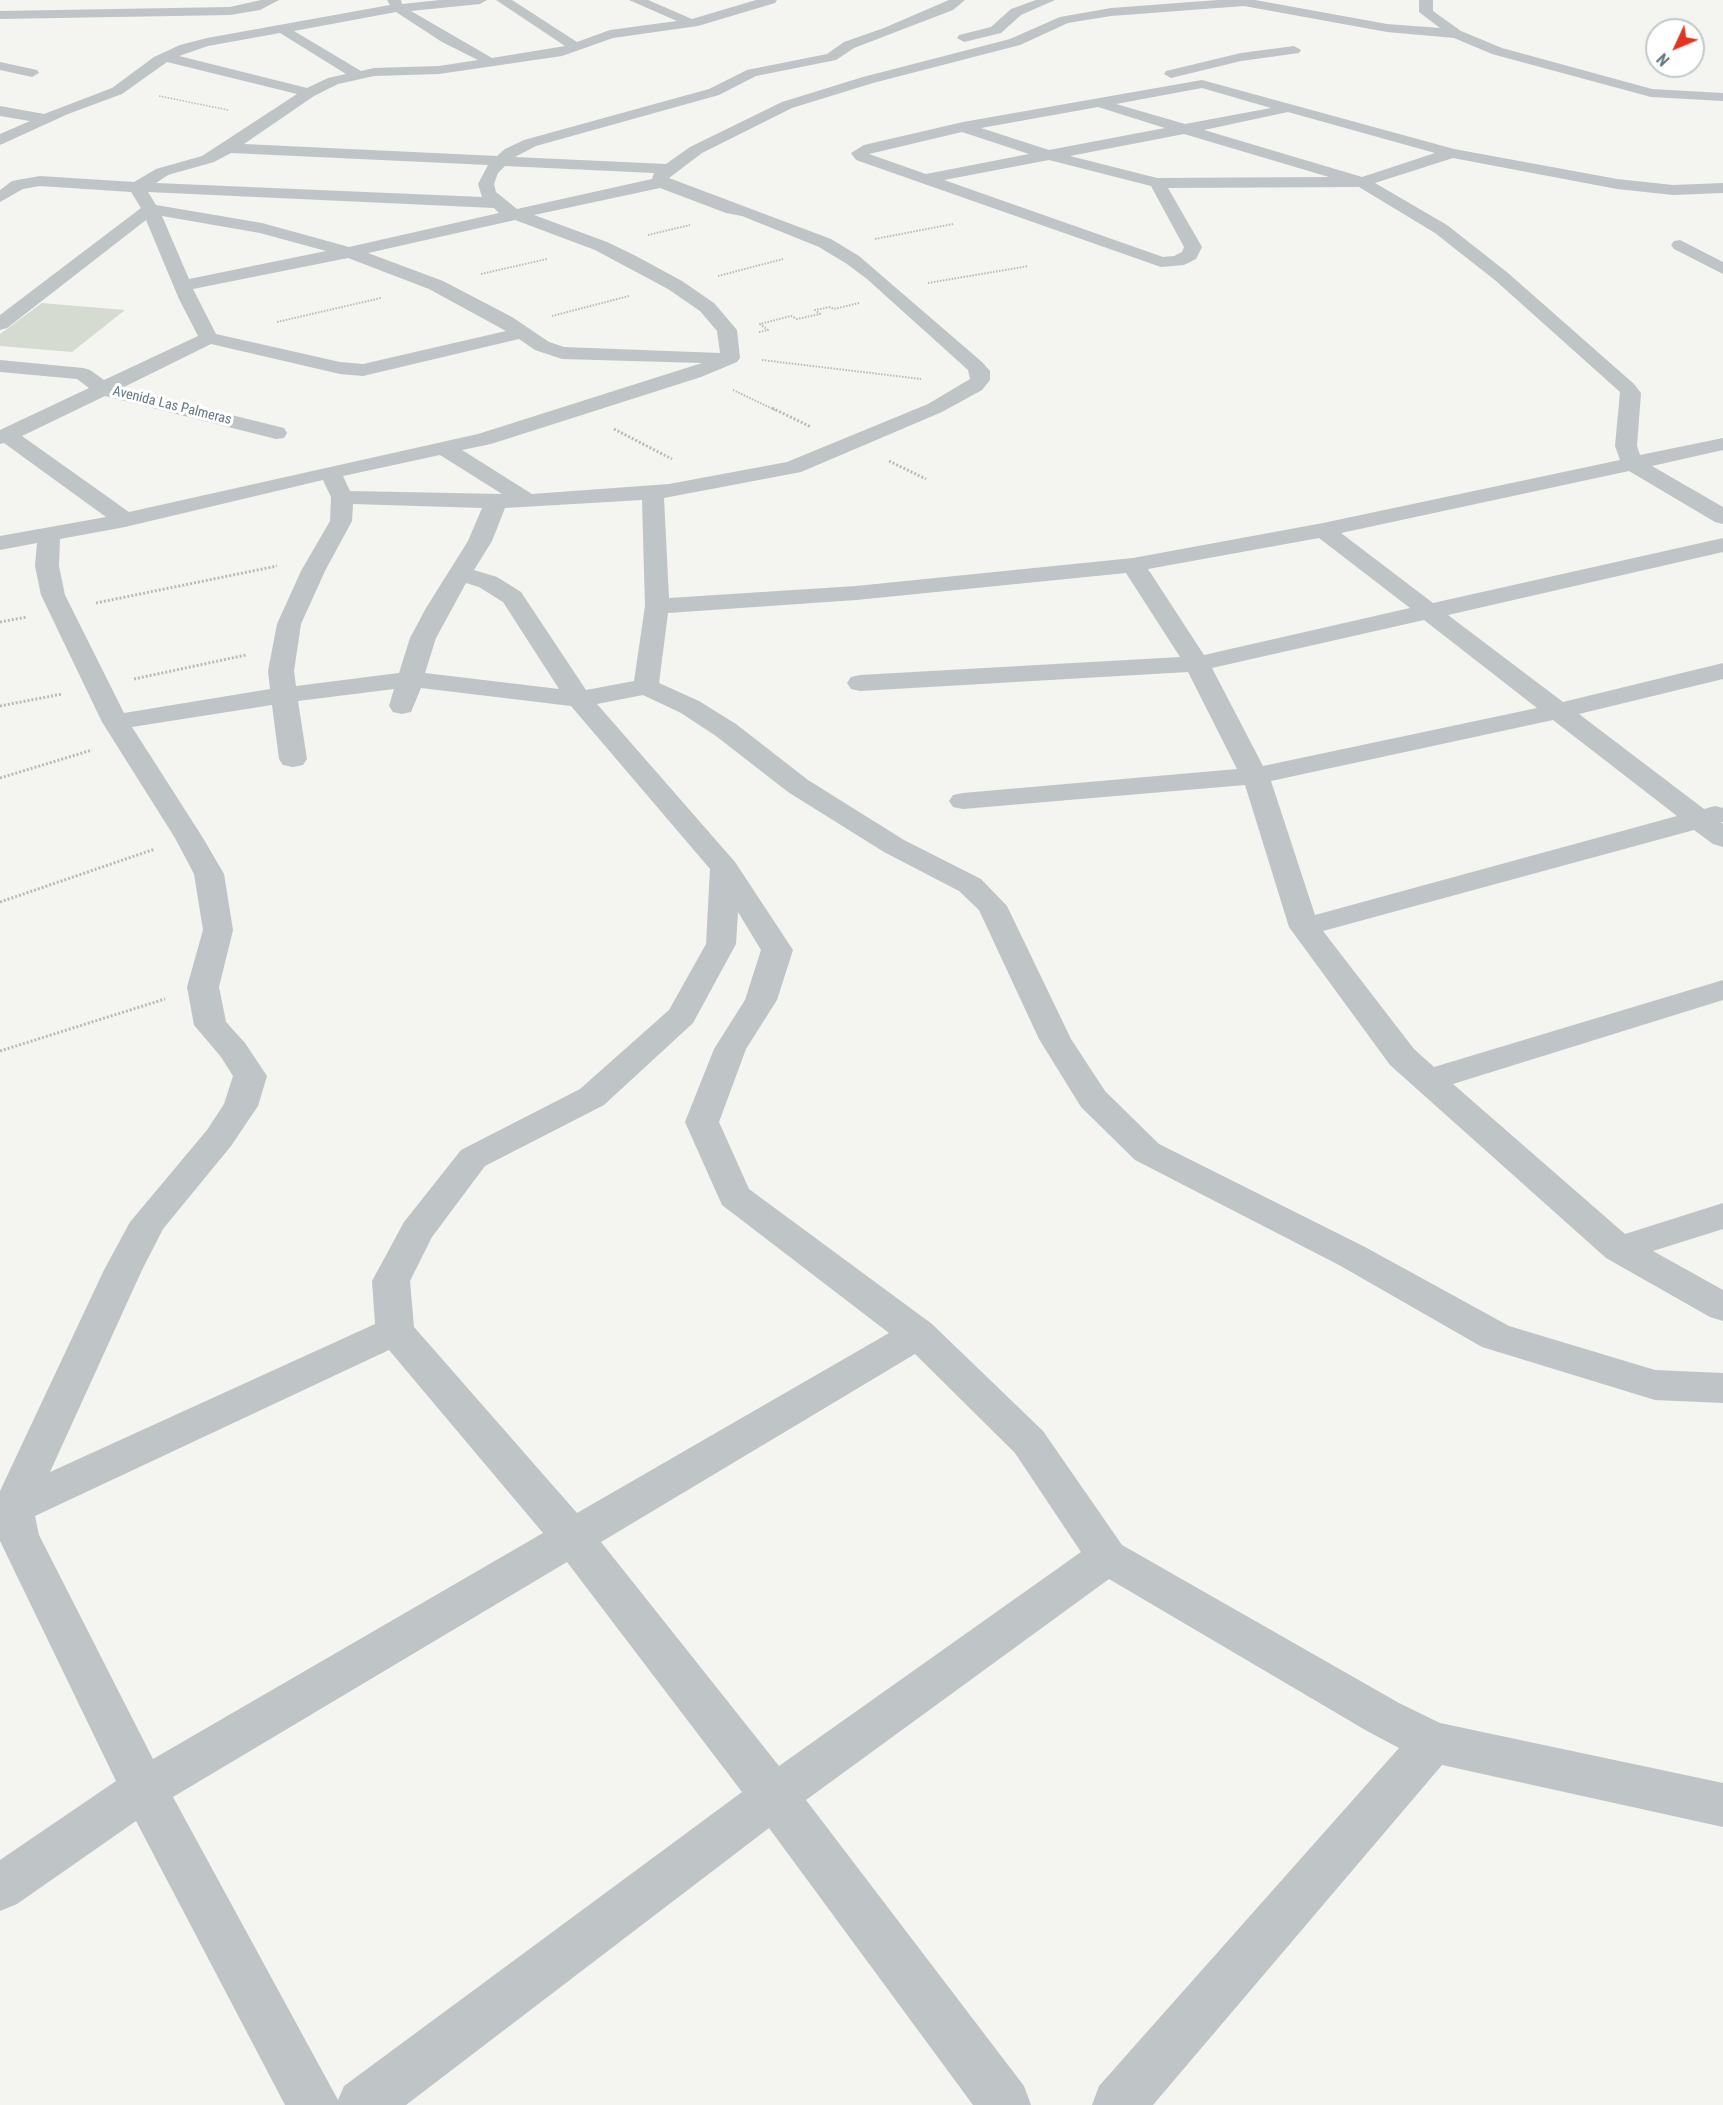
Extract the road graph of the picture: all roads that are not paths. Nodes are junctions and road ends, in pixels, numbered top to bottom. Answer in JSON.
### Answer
{"nodes":[{"id":1,"x":272,"y":0,"type":"edge"},
{"id":2,"x":480,"y":0,"type":"edge"},
{"id":3,"x":503,"y":0,"type":"edge"},
{"id":4,"x":636,"y":0,"type":"edge"},
{"id":5,"x":770,"y":0,"type":"edge"},
{"id":6,"x":958,"y":0,"type":"edge"},
{"id":7,"x":1048,"y":0,"type":"edge"},
{"id":8,"x":1304,"y":0,"type":"edge"},
{"id":9,"x":1426,"y":0,"type":"edge"},
{"id":10,"x":396,"y":4,"type":"edge"},
{"id":11,"x":0,"y":15,"type":"edge"},
{"id":12,"x":693,"y":23,"type":"junction"},
{"id":13,"x":1387,"y":28,"type":"junction"},
{"id":14,"x":284,"y":30,"type":"junction"},
{"id":15,"x":1456,"y":34,"type":"junction"},
{"id":16,"x":950,"y":42,"type":"dead end"},
{"id":17,"x":576,"y":47,"type":"junction"},
{"id":18,"x":1294,"y":50,"type":"dead end"},
{"id":19,"x":165,"y":57,"type":"junction"},
{"id":20,"x":489,"y":63,"type":"junction"},
{"id":21,"x":0,"y":66,"type":"edge"},
{"id":22,"x":32,"y":73,"type":"dead end"},
{"id":23,"x":356,"y":74,"type":"junction"},
{"id":24,"x":309,"y":93,"type":"junction"},
{"id":25,"x":1723,"y":97,"type":"edge"},
{"id":26,"x":1101,"y":104,"type":"junction"},
{"id":27,"x":1286,"y":109,"type":"junction"},
{"id":28,"x":0,"y":111,"type":"edge"},
{"id":29,"x":47,"y":119,"type":"junction"},
{"id":30,"x":963,"y":127,"type":"junction"},
{"id":31,"x":1183,"y":129,"type":"junction"},
{"id":32,"x":1,"y":138,"type":"edge"},
{"id":33,"x":228,"y":148,"type":"junction"},
{"id":34,"x":1452,"y":153,"type":"junction"},
{"id":35,"x":1048,"y":154,"type":"junction"},
{"id":36,"x":500,"y":163,"type":"junction"},
{"id":37,"x":665,"y":175,"type":"junction"},
{"id":38,"x":924,"y":180,"type":"junction"},
{"id":39,"x":1362,"y":182,"type":"junction"},
{"id":40,"x":1157,"y":183,"type":"junction"},
{"id":41,"x":9,"y":185,"type":"edge"},
{"id":42,"x":137,"y":187,"type":"junction"},
{"id":43,"x":1723,"y":188,"type":"edge"},
{"id":44,"x":0,"y":197,"type":"edge"},
{"id":45,"x":497,"y":203,"type":"junction"},
{"id":46,"x":150,"y":208,"type":"junction"},
{"id":47,"x":516,"y":216,"type":"junction"},
{"id":48,"x":1680,"y":245,"type":"dead end"},
{"id":49,"x":349,"y":252,"type":"junction"},
{"id":50,"x":1723,"y":269,"type":"edge"},
{"id":51,"x":183,"y":286,"type":"junction"},
{"id":52,"x":0,"y":324,"type":"edge"},
{"id":53,"x":520,"y":333,"type":"junction"},
{"id":54,"x":209,"y":338,"type":"junction"},
{"id":55,"x":730,"y":358,"type":"junction"},
{"id":56,"x":0,"y":366,"type":"edge"},
{"id":57,"x":103,"y":389,"type":"junction"},
{"id":58,"x":276,"y":433,"type":"dead end"},
{"id":59,"x":4,"y":437,"type":"edge"},
{"id":60,"x":1723,"y":444,"type":"edge"},
{"id":61,"x":444,"y":448,"type":"junction"},
{"id":62,"x":1632,"y":463,"type":"junction"},
{"id":63,"x":330,"y":472,"type":"junction"},
{"id":64,"x":653,"y":493,"type":"junction"},
{"id":65,"x":342,"y":497,"type":"junction"},
{"id":66,"x":528,"y":501,"type":"junction"},
{"id":67,"x":496,"y":502,"type":"junction"},
{"id":68,"x":1723,"y":518,"type":"edge"},
{"id":69,"x":124,"y":520,"type":"junction"},
{"id":70,"x":1323,"y":530,"type":"junction"},
{"id":71,"x":49,"y":533,"type":"junction"},
{"id":72,"x":0,"y":543,"type":"edge"},
{"id":73,"x":1723,"y":545,"type":"edge"},
{"id":74,"x":1133,"y":565,"type":"junction"},
{"id":75,"x":460,"y":574,"type":"junction"},
{"id":76,"x":657,"y":606,"type":"junction"},
{"id":77,"x":1429,"y":611,"type":"junction"},
{"id":78,"x":1197,"y":664,"type":"junction"},
{"id":79,"x":1723,"y":671,"type":"edge"},
{"id":80,"x":410,"y":679,"type":"junction"},
{"id":81,"x":860,"y":683,"type":"dead end"},
{"id":82,"x":645,"y":687,"type":"junction"},
{"id":83,"x":284,"y":695,"type":"junction"},
{"id":84,"x":579,"y":699,"type":"junction"},
{"id":85,"x":402,"y":706,"type":"dead end"},
{"id":86,"x":1559,"y":711,"type":"junction"},
{"id":87,"x":121,"y":731,"type":"junction"},
{"id":88,"x":293,"y":759,"type":"dead end"},
{"id":89,"x":1254,"y":776,"type":"junction"},
{"id":90,"x":963,"y":801,"type":"dead end"},
{"id":91,"x":1711,"y":816,"type":"edge"},
{"id":92,"x":1723,"y":838,"type":"edge"},
{"id":93,"x":725,"y":868,"type":"junction"},
{"id":94,"x":1304,"y":927,"type":"junction"},
{"id":95,"x":1723,"y":990,"type":"edge"},
{"id":96,"x":1428,"y":1080,"type":"junction"},
{"id":97,"x":1723,"y":1216,"type":"edge"},
{"id":98,"x":1619,"y":1250,"type":"junction"},
{"id":99,"x":1723,"y":1307,"type":"edge"},
{"id":100,"x":395,"y":1330,"type":"junction"},
{"id":101,"x":918,"y":1334,"type":"junction"},
{"id":102,"x":1723,"y":1388,"type":"edge"},
{"id":103,"x":6,"y":1511,"type":"edge"},
{"id":104,"x":573,"y":1538,"type":"junction"},
{"id":105,"x":1107,"y":1557,"type":"junction"},
{"id":106,"x":1432,"y":1742,"type":"junction"},
{"id":107,"x":144,"y":1789,"type":"junction"},
{"id":108,"x":774,"y":1796,"type":"junction"},
{"id":109,"x":1723,"y":1805,"type":"edge"},
{"id":110,"x":0,"y":1888,"type":"edge"},
{"id":111,"x":314,"y":2105,"type":"edge"},
{"id":112,"x":363,"y":2105,"type":"edge"},
{"id":113,"x":1005,"y":2105,"type":"edge"},
{"id":114,"x":1118,"y":2105,"type":"edge"}],
"edges":[{"from":1,"to":11,"type":"street"},
{"from":2,"to":10,"type":"street"},
{"from":3,"to":17,"type":"street"},
{"from":4,"to":12,"type":"street"},
{"from":5,"to":12,"type":"street"},
{"from":6,"to":36,"type":"street"},
{"from":7,"to":16,"type":"street"},
{"from":8,"to":13,"type":"street"},
{"from":9,"to":15,"type":"street"},
{"from":10,"to":14,"type":"street"},
{"from":10,"to":20,"type":"street"},
{"from":12,"to":17,"type":"street"},
{"from":13,"to":15,"type":"street"},
{"from":13,"to":37,"type":"street"},
{"from":14,"to":19,"type":"street"},
{"from":14,"to":23,"type":"street"},
{"from":15,"to":25,"type":"street"},
{"from":17,"to":20,"type":"street"},
{"from":18,"to":26,"type":"street"},
{"from":19,"to":24,"type":"street"},
{"from":19,"to":29,"type":"street"},
{"from":20,"to":23,"type":"street"},
{"from":21,"to":22,"type":"street"},
{"from":23,"to":24,"type":"street"},
{"from":24,"to":33,"type":"street"},
{"from":26,"to":27,"type":"street"},
{"from":26,"to":30,"type":"street"},
{"from":26,"to":31,"type":"street"},
{"from":27,"to":31,"type":"street"},
{"from":27,"to":34,"type":"street"},
{"from":28,"to":29,"type":"street"},
{"from":29,"to":32,"type":"street"},
{"from":30,"to":35,"type":"street"},
{"from":30,"to":38,"type":"street"},
{"from":31,"to":35,"type":"street"},
{"from":31,"to":39,"type":"street"},
{"from":33,"to":36,"type":"street"},
{"from":33,"to":42,"type":"street"},
{"from":34,"to":39,"type":"street"},
{"from":34,"to":43,"type":"street"},
{"from":35,"to":38,"type":"street"},
{"from":35,"to":40,"type":"street"},
{"from":36,"to":37,"type":"street"},
{"from":36,"to":45,"type":"street"},
{"from":37,"to":47,"type":"street"},
{"from":37,"to":64,"type":"street"},
{"from":38,"to":40,"type":"street"},
{"from":39,"to":40,"type":"street"},
{"from":39,"to":62,"type":"street"},
{"from":41,"to":42,"type":"street"},
{"from":41,"to":44,"type":"street"},
{"from":42,"to":45,"type":"street"},
{"from":42,"to":46,"type":"street"},
{"from":45,"to":47,"type":"street"},
{"from":46,"to":49,"type":"street"},
{"from":46,"to":51,"type":"street"},
{"from":46,"to":52,"type":"street"},
{"from":47,"to":49,"type":"street"},
{"from":47,"to":55,"type":"street"},
{"from":48,"to":50,"type":"street"},
{"from":49,"to":51,"type":"street"},
{"from":49,"to":53,"type":"street"},
{"from":51,"to":54,"type":"street"},
{"from":53,"to":54,"type":"street"},
{"from":53,"to":55,"type":"street"},
{"from":54,"to":57,"type":"street"},
{"from":55,"to":61,"type":"street"},
{"from":56,"to":57,"type":"street","name":"Avenida Las Palmeras"},
{"from":57,"to":58,"type":"street","name":"Avenida Las Palmeras"},
{"from":57,"to":59,"type":"street"},
{"from":59,"to":69,"type":"street"},
{"from":60,"to":62,"type":"street"},
{"from":61,"to":63,"type":"street"},
{"from":61,"to":66,"type":"street"},
{"from":62,"to":68,"type":"street"},
{"from":62,"to":70,"type":"street"},
{"from":63,"to":65,"type":"street"},
{"from":63,"to":69,"type":"street"},
{"from":64,"to":66,"type":"street"},
{"from":64,"to":76,"type":"street"},
{"from":65,"to":67,"type":"street"},
{"from":65,"to":83,"type":"street"},
{"from":66,"to":67,"type":"street"},
{"from":67,"to":75,"type":"street"},
{"from":69,"to":71,"type":"street"},
{"from":70,"to":74,"type":"street"},
{"from":70,"to":77,"type":"street"},
{"from":71,"to":72,"type":"street"},
{"from":71,"to":87,"type":"street"},
{"from":73,"to":77,"type":"street"},
{"from":74,"to":76,"type":"street"},
{"from":74,"to":78,"type":"street"},
{"from":75,"to":80,"type":"street"},
{"from":75,"to":84,"type":"street"},
{"from":76,"to":82,"type":"street"},
{"from":77,"to":78,"type":"street"},
{"from":77,"to":86,"type":"street"},
{"from":78,"to":81,"type":"street"},
{"from":78,"to":89,"type":"street"},
{"from":79,"to":86,"type":"street"},
{"from":80,"to":83,"type":"street"},
{"from":80,"to":84,"type":"street"},
{"from":80,"to":85,"type":"street"},
{"from":82,"to":84,"type":"street"},
{"from":82,"to":102,"type":"street"},
{"from":83,"to":87,"type":"street"},
{"from":83,"to":88,"type":"street"},
{"from":84,"to":93,"type":"street"},
{"from":86,"to":89,"type":"street"},
{"from":86,"to":91,"type":"street"},
{"from":87,"to":103,"type":"street"},
{"from":89,"to":90,"type":"street"},
{"from":89,"to":94,"type":"street"},
{"from":91,"to":92,"type":"street"},
{"from":91,"to":94,"type":"street"},
{"from":93,"to":100,"type":"street"},
{"from":93,"to":101,"type":"street"},
{"from":94,"to":96,"type":"street"},
{"from":95,"to":96,"type":"street"},
{"from":96,"to":98,"type":"street"},
{"from":97,"to":98,"type":"street"},
{"from":98,"to":99,"type":"street"},
{"from":100,"to":103,"type":"street"},
{"from":100,"to":104,"type":"street"},
{"from":101,"to":104,"type":"street"},
{"from":101,"to":105,"type":"street"},
{"from":103,"to":107,"type":"street"},
{"from":104,"to":107,"type":"street"},
{"from":104,"to":108,"type":"street"},
{"from":105,"to":106,"type":"street"},
{"from":105,"to":108,"type":"street"},
{"from":106,"to":109,"type":"street"},
{"from":106,"to":114,"type":"street"},
{"from":107,"to":110,"type":"street"},
{"from":107,"to":111,"type":"street"},
{"from":108,"to":112,"type":"street"},
{"from":108,"to":113,"type":"street"}]}
